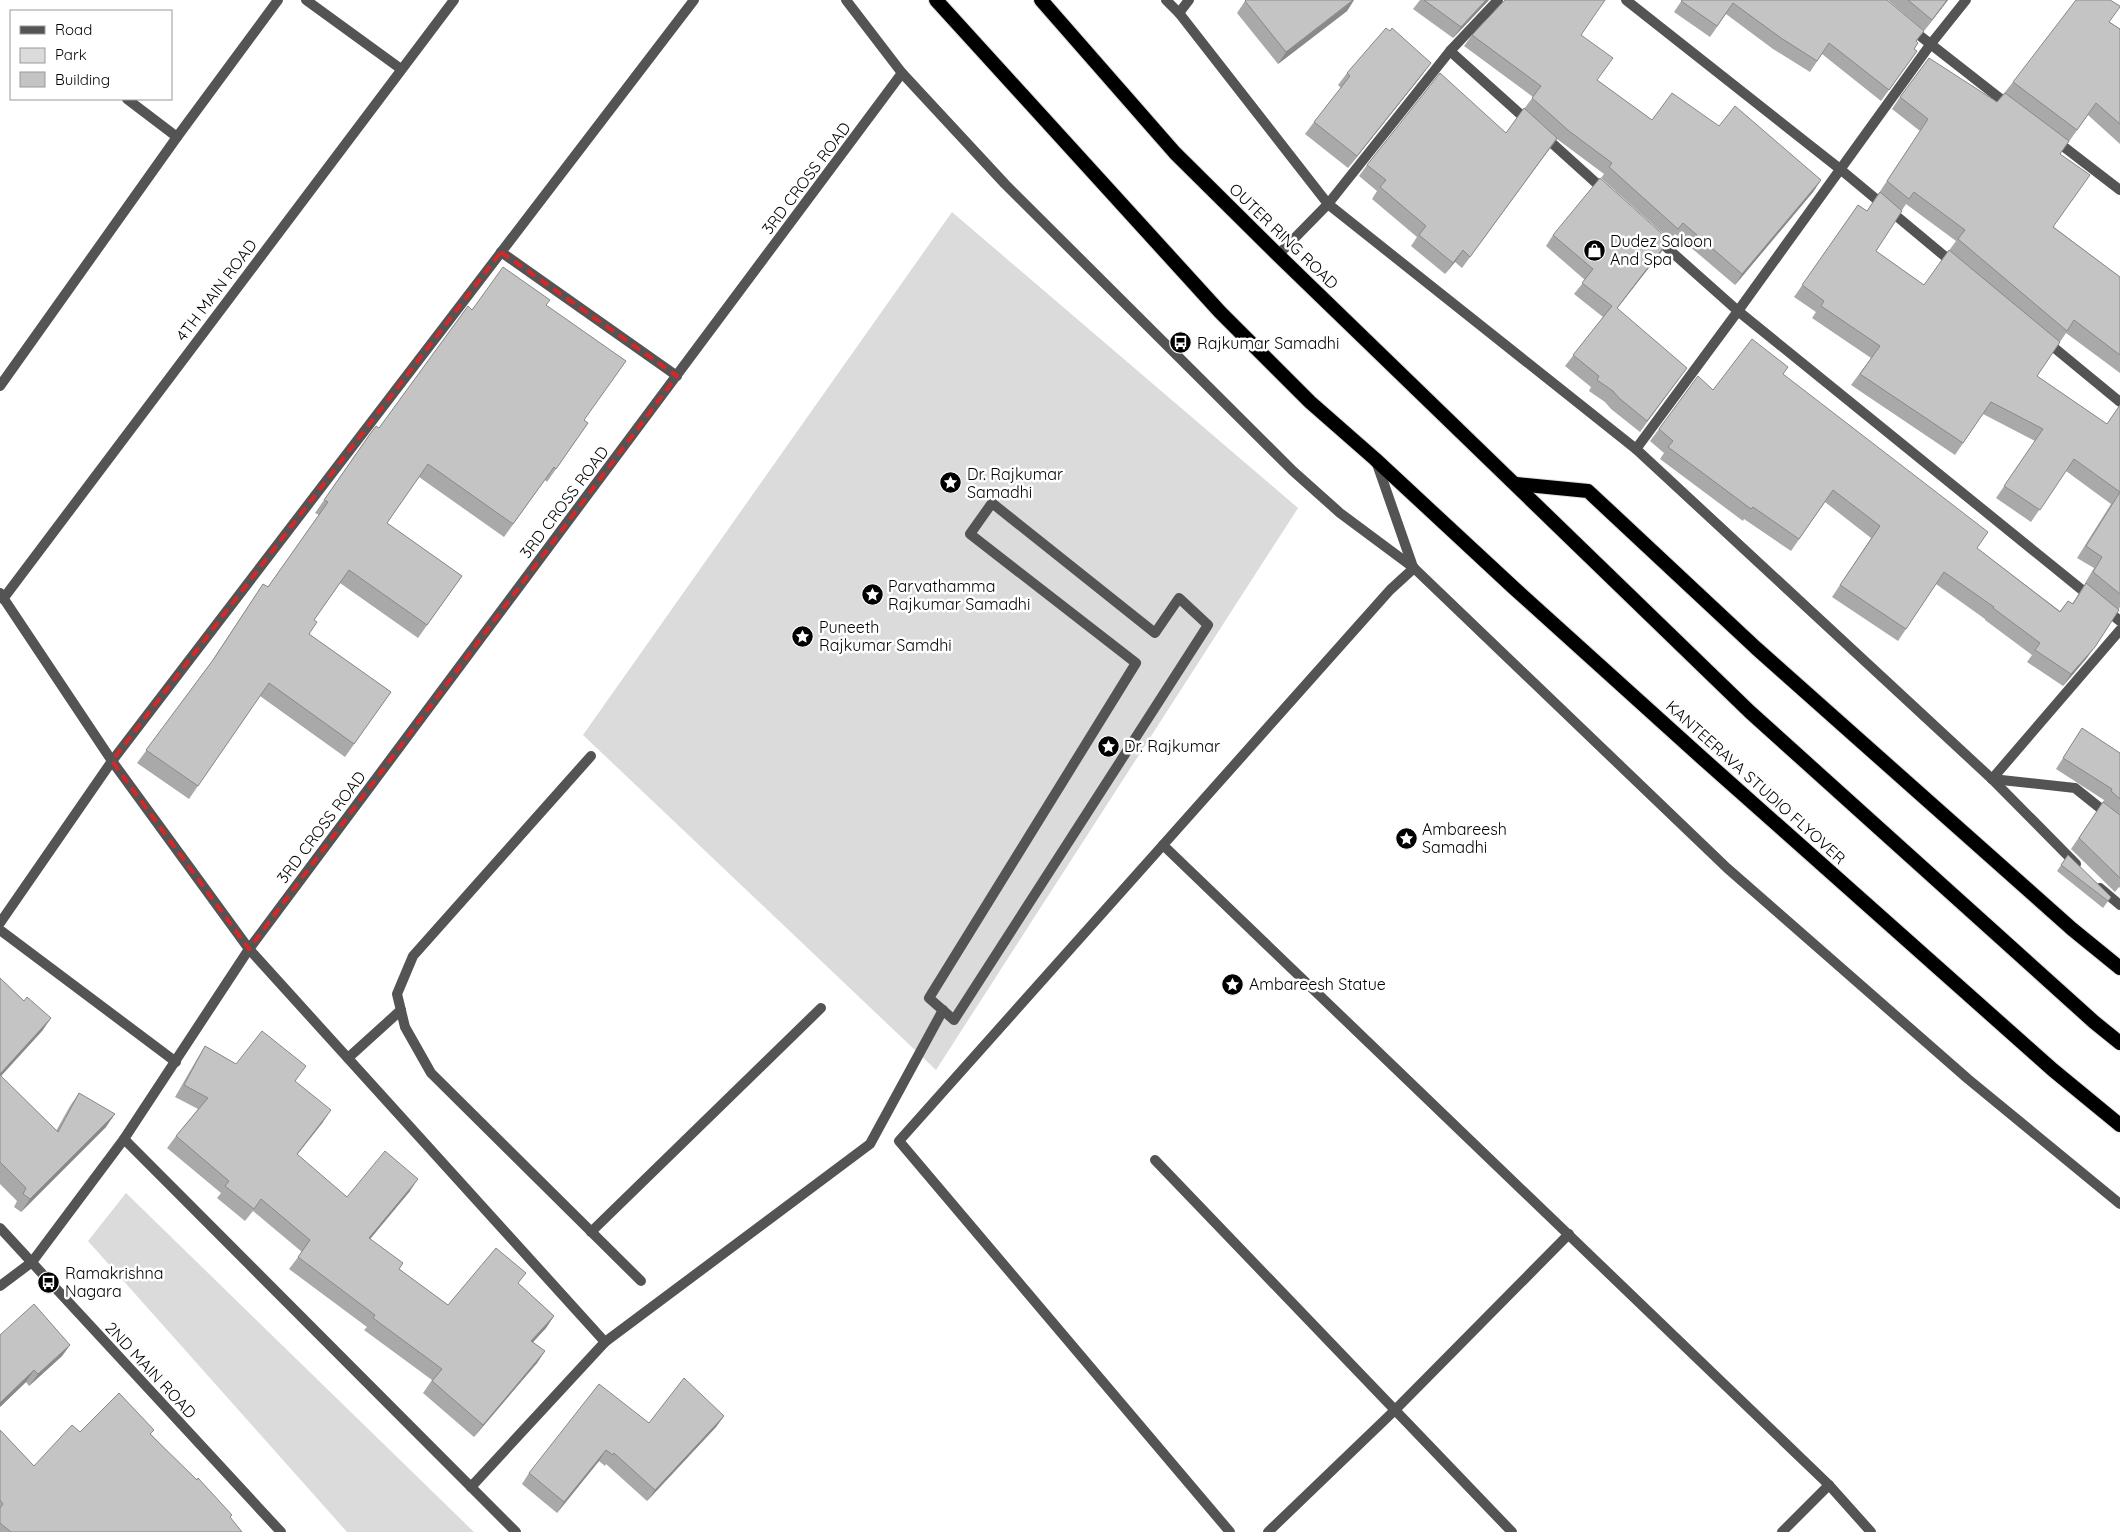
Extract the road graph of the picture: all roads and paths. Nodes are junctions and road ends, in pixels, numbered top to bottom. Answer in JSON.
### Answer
{"nodes":[{"id":1,"x":278,"y":0,"type":"edge"},
{"id":2,"x":306,"y":0,"type":"edge"},
{"id":3,"x":454,"y":0,"type":"edge"},
{"id":4,"x":694,"y":0,"type":"edge"},
{"id":5,"x":846,"y":0,"type":"edge"},
{"id":6,"x":936,"y":0,"type":"edge"},
{"id":7,"x":1041,"y":0,"type":"edge"},
{"id":8,"x":1166,"y":0,"type":"edge"},
{"id":9,"x":1189,"y":0,"type":"edge"},
{"id":10,"x":1498,"y":0,"type":"edge"},
{"id":11,"x":1626,"y":0,"type":"edge"},
{"id":12,"x":1966,"y":0,"type":"edge"},
{"id":13,"x":1179,"y":13,"type":"junction"},
{"id":14,"x":1900,"y":19,"type":"edge"},
{"id":15,"x":1930,"y":44,"type":"junction"},
{"id":16,"x":1450,"y":51,"type":"junction"},
{"id":17,"x":401,"y":70,"type":"junction"},
{"id":18,"x":902,"y":73,"type":"junction"},
{"id":19,"x":128,"y":100,"type":"edge"},
{"id":20,"x":2017,"y":111,"type":"edge"},
{"id":21,"x":2049,"y":135,"type":"edge"},
{"id":22,"x":177,"y":137,"type":"junction"},
{"id":23,"x":1840,"y":169,"type":"junction"},
{"id":24,"x":2120,"y":190,"type":"edge"},
{"id":25,"x":1613,"y":198,"type":"edge"},
{"id":26,"x":1328,"y":204,"type":"junction"},
{"id":27,"x":1650,"y":231,"type":"edge"},
{"id":28,"x":501,"y":252,"type":"junction"},
{"id":29,"x":1278,"y":255,"type":"junction"},
{"id":30,"x":1961,"y":270,"type":"edge"},
{"id":31,"x":1738,"y":312,"type":"junction"},
{"id":32,"x":2037,"y":333,"type":"edge"},
{"id":33,"x":677,"y":376,"type":"junction"},
{"id":34,"x":0,"y":386,"type":"edge"},
{"id":35,"x":2120,"y":402,"type":"edge"},
{"id":36,"x":1636,"y":449,"type":"junction"},
{"id":37,"x":1375,"y":459,"type":"junction"},
{"id":38,"x":1516,"y":484,"type":"junction"},
{"id":39,"x":1414,"y":568,"type":"junction"},
{"id":40,"x":2,"y":596,"type":"edge"},
{"id":41,"x":2120,"y":621,"type":"edge"},
{"id":42,"x":2120,"y":630,"type":"edge"},
{"id":43,"x":591,"y":756,"type":"dead end"},
{"id":44,"x":112,"y":761,"type":"junction"},
{"id":45,"x":1992,"y":779,"type":"junction"},
{"id":46,"x":2120,"y":824,"type":"edge"},
{"id":47,"x":1164,"y":845,"type":"junction"},
{"id":48,"x":2120,"y":905,"type":"edge"},
{"id":49,"x":0,"y":923,"type":"edge"},
{"id":50,"x":0,"y":930,"type":"edge"},
{"id":51,"x":249,"y":948,"type":"junction"},
{"id":52,"x":2120,"y":968,"type":"edge"},
{"id":53,"x":821,"y":1008,"type":"dead end"},
{"id":54,"x":401,"y":1010,"type":"junction"},
{"id":55,"x":943,"y":1010,"type":"junction"},
{"id":56,"x":2120,"y":1042,"type":"edge"},
{"id":57,"x":348,"y":1058,"type":"junction"},
{"id":58,"x":176,"y":1062,"type":"junction"},
{"id":59,"x":2120,"y":1125,"type":"edge"},
{"id":60,"x":124,"y":1139,"type":"junction"},
{"id":61,"x":1155,"y":1160,"type":"dead end"},
{"id":62,"x":2120,"y":1204,"type":"edge"},
{"id":63,"x":0,"y":1228,"type":"edge"},
{"id":64,"x":591,"y":1232,"type":"junction"},
{"id":65,"x":1569,"y":1234,"type":"junction"},
{"id":66,"x":32,"y":1262,"type":"junction"},
{"id":67,"x":641,"y":1281,"type":"dead end"},
{"id":68,"x":0,"y":1286,"type":"edge"},
{"id":69,"x":605,"y":1342,"type":"junction"},
{"id":70,"x":1395,"y":1410,"type":"junction"},
{"id":71,"x":1828,"y":1485,"type":"junction"},
{"id":72,"x":471,"y":1486,"type":"junction"},
{"id":73,"x":281,"y":1532,"type":"edge"},
{"id":74,"x":516,"y":1532,"type":"edge"},
{"id":75,"x":1230,"y":1532,"type":"edge"},
{"id":76,"x":1268,"y":1532,"type":"edge"},
{"id":77,"x":1512,"y":1532,"type":"edge"},
{"id":78,"x":1782,"y":1532,"type":"edge"},
{"id":79,"x":1871,"y":1532,"type":"edge"}],
"edges":[{"from":1,"to":22,"type":"street"},
{"from":2,"to":17,"type":"street"},
{"from":3,"to":17,"type":"street","name":"4TH MAIN ROAD"},
{"from":4,"to":28,"type":"street"},
{"from":5,"to":18,"type":"street"},
{"from":6,"to":37,"type":"highway"},
{"from":7,"to":29,"type":"highway","name":"OUTER RING ROAD"},
{"from":8,"to":13,"type":"street"},
{"from":9,"to":13,"type":"street"},
{"from":10,"to":16,"type":"street"},
{"from":11,"to":23,"type":"street"},
{"from":12,"to":15,"type":"street"},
{"from":13,"to":26,"type":"street"},
{"from":14,"to":15,"type":"street"},
{"from":15,"to":20,"type":"street"},
{"from":15,"to":23,"type":"street"},
{"from":16,"to":25,"type":"street"},
{"from":16,"to":26,"type":"street"},
{"from":17,"to":40,"type":"street","name":"4TH MAIN ROAD"},
{"from":18,"to":33,"type":"street","name":"3RD CROSS ROAD"},
{"from":18,"to":39,"type":"street"},
{"from":19,"to":22,"type":"street"},
{"from":21,"to":24,"type":"street"},
{"from":22,"to":34,"type":"street"},
{"from":23,"to":30,"type":"street"},
{"from":23,"to":31,"type":"street"},
{"from":26,"to":29,"type":"street"},
{"from":26,"to":36,"type":"street"},
{"from":27,"to":31,"type":"street"},
{"from":28,"to":33,"type":"street"},
{"from":28,"to":44,"type":"street"},
{"from":29,"to":38,"type":"highway","name":"OUTER RING ROAD"},
{"from":31,"to":36,"type":"street"},
{"from":31,"to":41,"type":"street"},
{"from":32,"to":35,"type":"street"},
{"from":33,"to":51,"type":"street","name":"3RD CROSS ROAD"},
{"from":36,"to":45,"type":"street"},
{"from":37,"to":39,"type":"street"},
{"from":37,"to":59,"type":"highway","name":"KANTEERAVA STUDIO FLYOVER"},
{"from":38,"to":52,"type":"highway"},
{"from":38,"to":56,"type":"highway"},
{"from":39,"to":47,"type":"street"},
{"from":39,"to":62,"type":"street"},
{"from":40,"to":44,"type":"street"},
{"from":42,"to":45,"type":"street"},
{"from":43,"to":54,"type":"street"},
{"from":44,"to":49,"type":"street"},
{"from":44,"to":51,"type":"street"},
{"from":45,"to":46,"type":"street"},
{"from":45,"to":48,"type":"street"},
{"from":47,"to":65,"type":"street"},
{"from":47,"to":75,"type":"street"},
{"from":50,"to":58,"type":"street"},
{"from":51,"to":57,"type":"street"},
{"from":51,"to":58,"type":"street","name":"3RD CROSS ROAD"},
{"from":53,"to":64,"type":"street"},
{"from":54,"to":57,"type":"street"},
{"from":54,"to":64,"type":"street"},
{"from":55,"to":55,"type":"street"},
{"from":55,"to":69,"type":"street"},
{"from":57,"to":69,"type":"street"},
{"from":58,"to":60,"type":"street","name":"3RD CROSS ROAD"},
{"from":60,"to":66,"type":"street","name":"3RD CROSS ROAD"},
{"from":60,"to":72,"type":"street"},
{"from":61,"to":70,"type":"street"},
{"from":63,"to":66,"type":"street","name":"2ND MAIN ROAD"},
{"from":64,"to":67,"type":"street"},
{"from":65,"to":70,"type":"street"},
{"from":65,"to":71,"type":"street"},
{"from":66,"to":68,"type":"street"},
{"from":66,"to":73,"type":"street","name":"2ND MAIN ROAD"},
{"from":69,"to":72,"type":"street"},
{"from":70,"to":76,"type":"street"},
{"from":70,"to":77,"type":"street"},
{"from":71,"to":78,"type":"street"},
{"from":71,"to":79,"type":"street"},
{"from":72,"to":74,"type":"street"}]}
